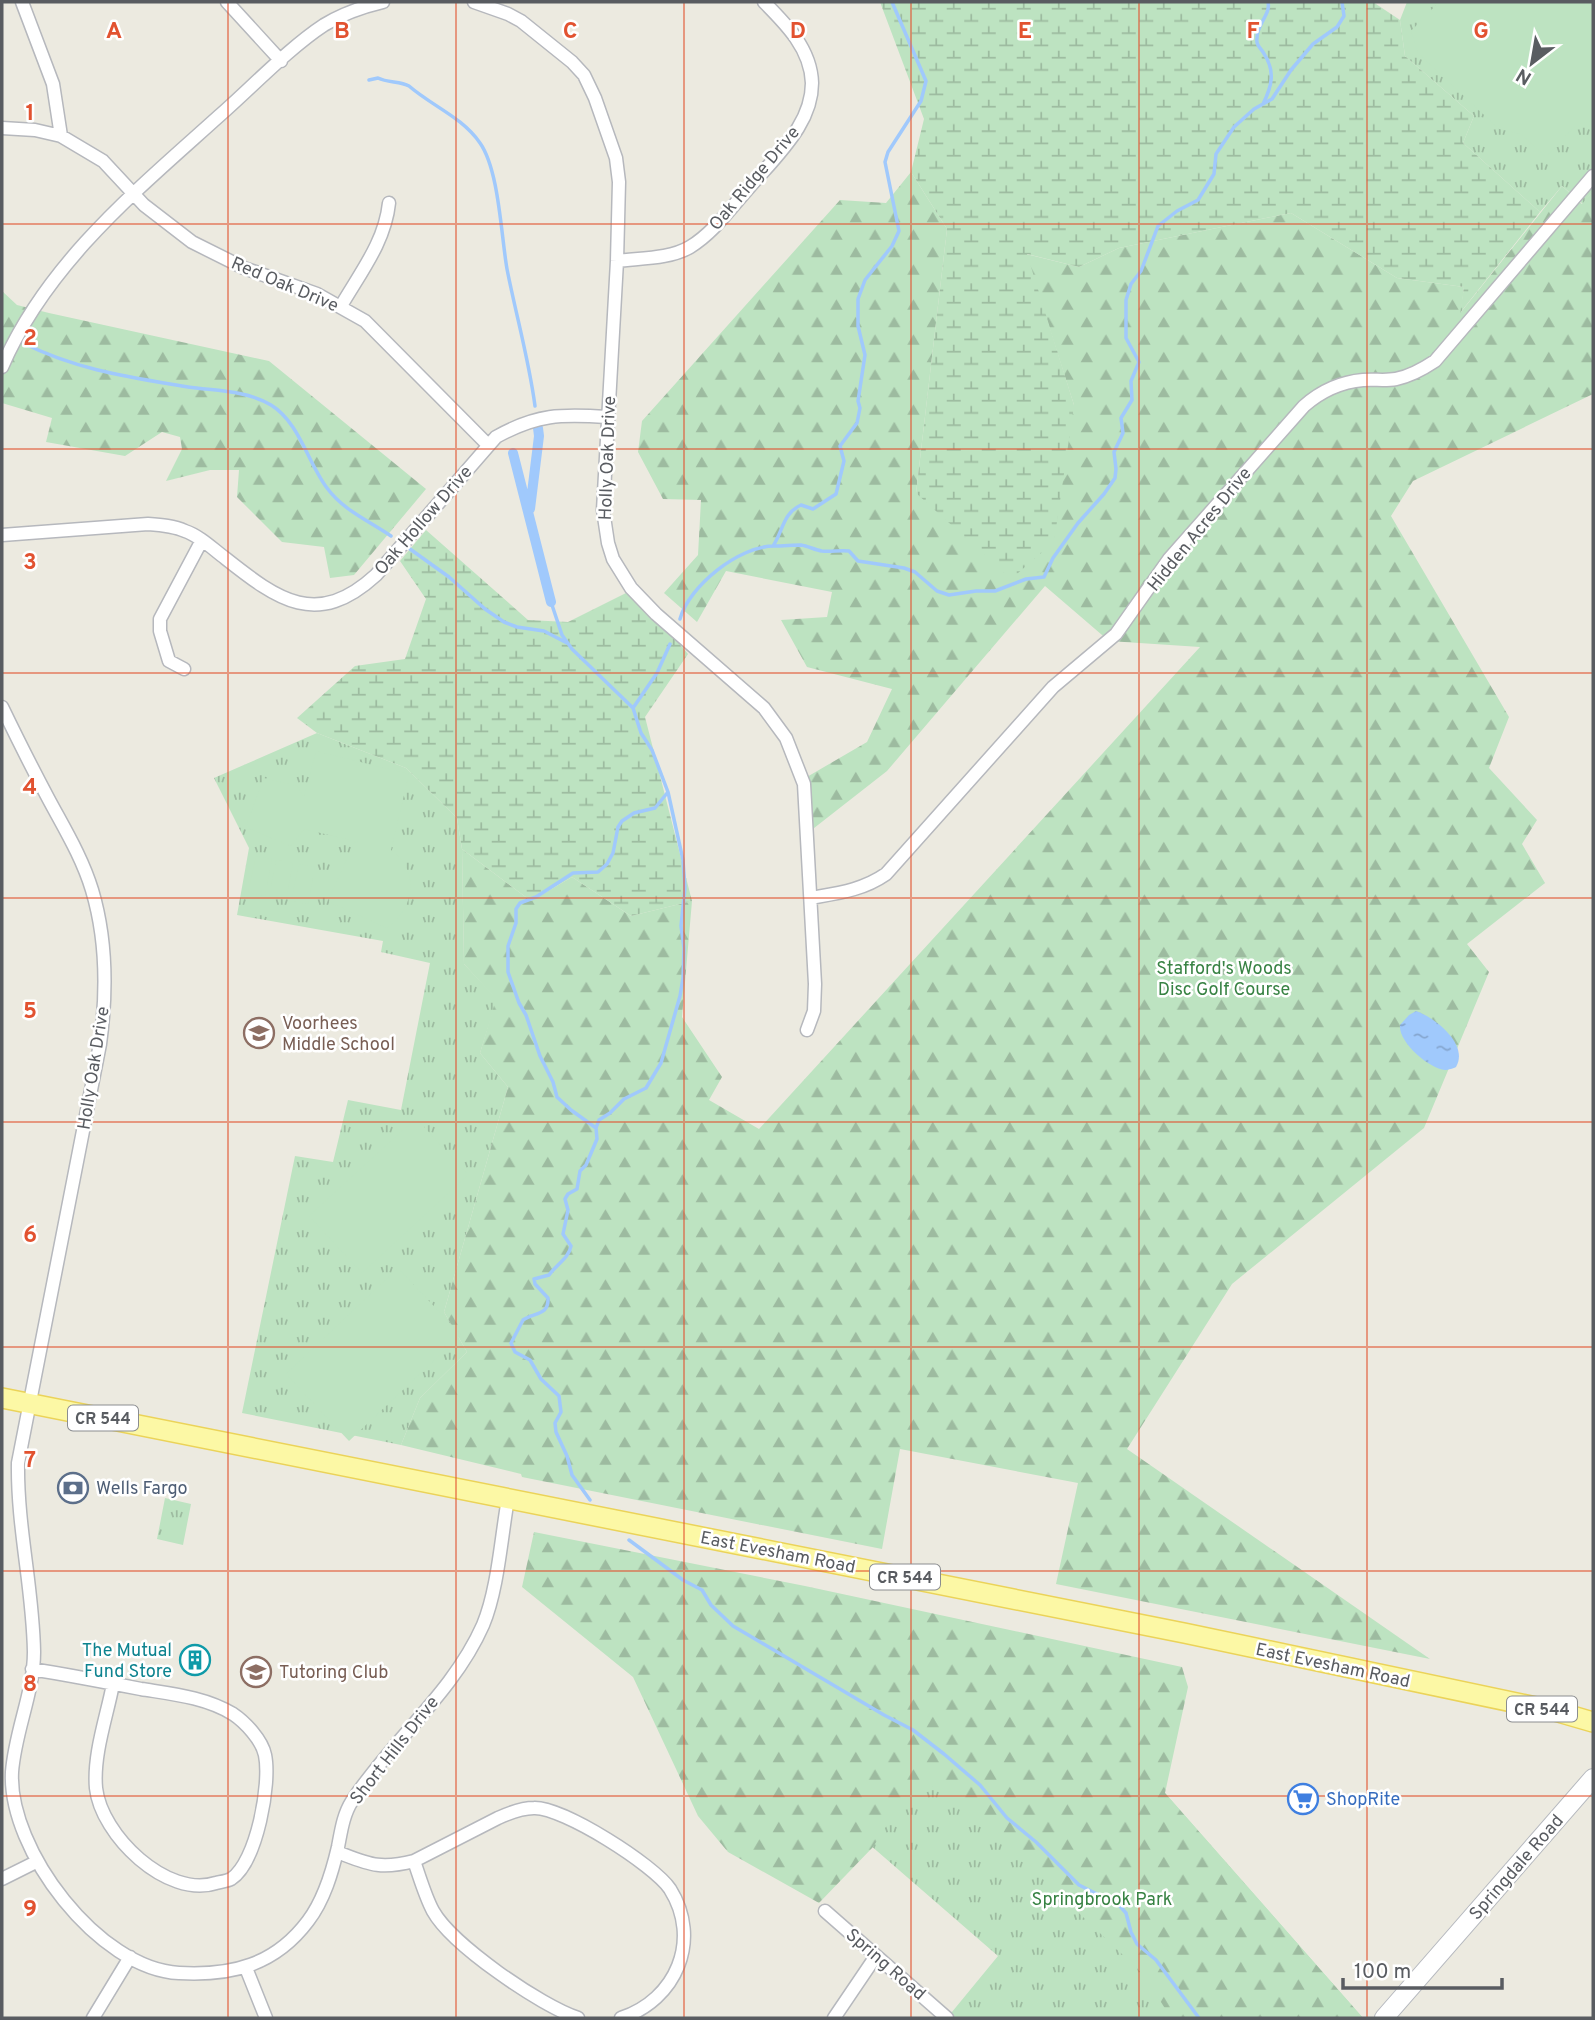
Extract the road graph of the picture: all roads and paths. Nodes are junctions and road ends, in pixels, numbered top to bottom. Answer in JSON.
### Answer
{"nodes":[{"id":1,"x":22,"y":2,"type":"edge"},
{"id":2,"x":227,"y":2,"type":"edge"},
{"id":3,"x":383,"y":2,"type":"edge"},
{"id":4,"x":474,"y":2,"type":"edge"},
{"id":5,"x":764,"y":2,"type":"edge"},
{"id":6,"x":281,"y":61,"type":"junction"},
{"id":7,"x":2,"y":128,"type":"edge"},
{"id":8,"x":61,"y":136,"type":"junction"},
{"id":9,"x":1593,"y":176,"type":"edge"},
{"id":10,"x":133,"y":193,"type":"junction"},
{"id":11,"x":388,"y":203,"type":"dead end"},
{"id":12,"x":617,"y":261,"type":"junction"},
{"id":13,"x":341,"y":306,"type":"junction"},
{"id":14,"x":2,"y":367,"type":"edge"},
{"id":15,"x":607,"y":417,"type":"junction"},
{"id":16,"x":488,"y":445,"type":"junction"},
{"id":17,"x":2,"y":535,"type":"edge"},
{"id":18,"x":202,"y":540,"type":"junction"},
{"id":19,"x":184,"y":669,"type":"dead end"},
{"id":20,"x":2,"y":707,"type":"edge"},
{"id":21,"x":811,"y":898,"type":"junction"},
{"id":22,"x":807,"y":1030,"type":"dead end"},
{"id":23,"x":2,"y":1398,"type":"edge"},
{"id":24,"x":29,"y":1403,"type":"junction"},
{"id":25,"x":508,"y":1499,"type":"junction"},
{"id":26,"x":32,"y":1669,"type":"junction"},
{"id":27,"x":113,"y":1684,"type":"junction"},
{"id":28,"x":1593,"y":1722,"type":"edge"},
{"id":29,"x":1593,"y":1779,"type":"edge"},
{"id":30,"x":337,"y":1852,"type":"junction"},
{"id":31,"x":414,"y":1861,"type":"junction"},
{"id":32,"x":36,"y":1862,"type":"junction"},
{"id":33,"x":2,"y":1879,"type":"edge"},
{"id":34,"x":825,"y":1911,"type":"dead end"},
{"id":35,"x":876,"y":1956,"type":"junction"},
{"id":36,"x":130,"y":1957,"type":"junction"},
{"id":37,"x":246,"y":1968,"type":"junction"},
{"id":38,"x":93,"y":2018,"type":"edge"},
{"id":39,"x":266,"y":2018,"type":"edge"},
{"id":40,"x":578,"y":2018,"type":"edge"},
{"id":41,"x":621,"y":2018,"type":"edge"},
{"id":42,"x":834,"y":2018,"type":"edge"},
{"id":43,"x":947,"y":2018,"type":"edge"},
{"id":44,"x":1384,"y":2018,"type":"edge"}],
"edges":[{"from":1,"to":8,"type":"street"},
{"from":2,"to":6,"type":"street"},
{"from":3,"to":6,"type":"street"},
{"from":4,"to":12,"type":"street","name":"Holly Oak Drive"},
{"from":5,"to":12,"type":"street","name":"Oak Ridge Drive"},
{"from":6,"to":10,"type":"street"},
{"from":7,"to":8,"type":"street"},
{"from":8,"to":10,"type":"street","name":"Red Oak Drive"},
{"from":9,"to":21,"type":"street","name":"Hidden Acres Drive"},
{"from":10,"to":13,"type":"street","name":"Red Oak Drive"},
{"from":10,"to":14,"type":"street"},
{"from":11,"to":13,"type":"street"},
{"from":12,"to":15,"type":"street","name":"Holly Oak Drive"},
{"from":13,"to":16,"type":"street","name":"Red Oak Drive"},
{"from":15,"to":16,"type":"street","name":"Oak Hollow Drive"},
{"from":15,"to":21,"type":"street","name":"Holly Oak Drive"},
{"from":16,"to":18,"type":"street","name":"Oak Hollow Drive"},
{"from":17,"to":18,"type":"street","name":"Oak Hollow Drive"},
{"from":18,"to":19,"type":"street"},
{"from":20,"to":24,"type":"street","name":"Holly Oak Drive"},
{"from":21,"to":22,"type":"street","name":"Holly Oak Drive"},
{"from":23,"to":24,"type":"main road","name":"East Evesham Road","number":"CR 544"},
{"from":24,"to":25,"type":"main road","name":"East Evesham Road","number":"CR 544"},
{"from":24,"to":26,"type":"street","name":"Short Hills Drive"},
{"from":25,"to":28,"type":"main road","name":"East Evesham Road","number":"CR 544"},
{"from":25,"to":30,"type":"street","name":"Short Hills Drive"},
{"from":26,"to":27,"type":"street"},
{"from":26,"to":32,"type":"street","name":"Short Hills Drive"},
{"from":27,"to":27,"type":"street"},
{"from":29,"to":44,"type":"main road","name":"Springdale Road"},
{"from":30,"to":31,"type":"street"},
{"from":30,"to":37,"type":"street","name":"Short Hills Drive"},
{"from":31,"to":40,"type":"street"},
{"from":31,"to":41,"type":"street"},
{"from":32,"to":33,"type":"street"},
{"from":32,"to":36,"type":"street","name":"Short Hills Drive"},
{"from":34,"to":35,"type":"street","name":"Spring Road"},
{"from":35,"to":42,"type":"street"},
{"from":35,"to":43,"type":"street","name":"Spring Road"},
{"from":36,"to":37,"type":"street","name":"Short Hills Drive"},
{"from":36,"to":38,"type":"street"},
{"from":37,"to":39,"type":"street"}]}
